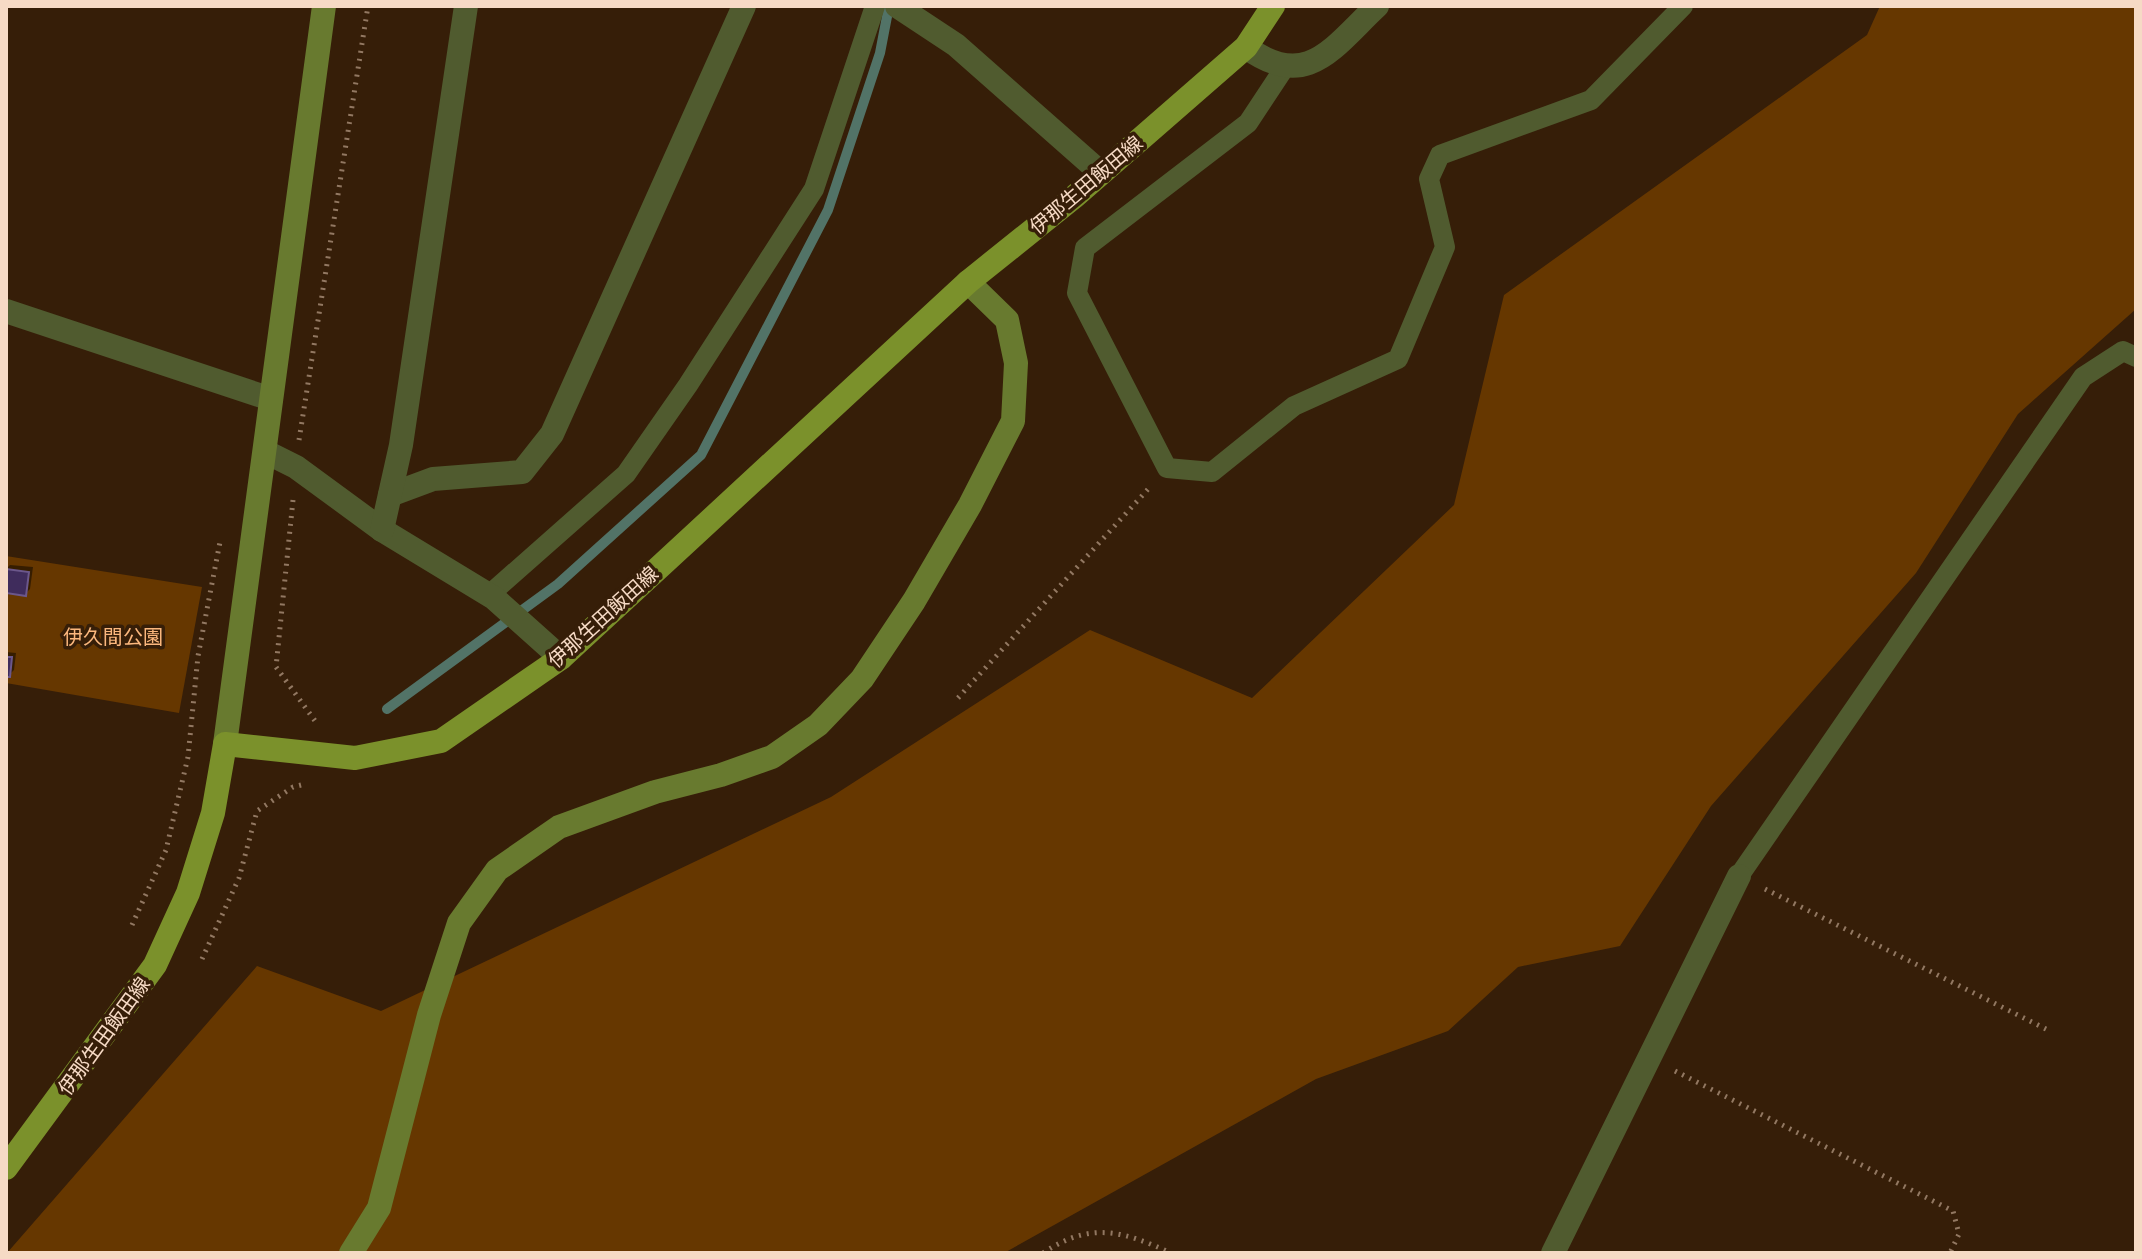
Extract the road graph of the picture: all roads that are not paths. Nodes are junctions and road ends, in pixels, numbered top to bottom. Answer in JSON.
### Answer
{"nodes":[{"id":1,"x":324,"y":6,"type":"edge"},
{"id":2,"x":466,"y":6,"type":"edge"},
{"id":3,"x":744,"y":6,"type":"edge"},
{"id":4,"x":875,"y":6,"type":"edge"},
{"id":5,"x":1273,"y":6,"type":"edge"},
{"id":6,"x":1377,"y":6,"type":"edge"},
{"id":7,"x":1683,"y":6,"type":"edge"},
{"id":8,"x":903,"y":9,"type":"edge"},
{"id":9,"x":1246,"y":47,"type":"junction"},
{"id":10,"x":1285,"y":67,"type":"junction"},
{"id":11,"x":1101,"y":173,"type":"junction"},
{"id":12,"x":968,"y":282,"type":"junction"},
{"id":13,"x":6,"y":311,"type":"edge"},
{"id":14,"x":2136,"y":357,"type":"edge"},
{"id":15,"x":271,"y":399,"type":"junction"},
{"id":16,"x":266,"y":452,"type":"junction"},
{"id":17,"x":390,"y":495,"type":"junction"},
{"id":18,"x":382,"y":530,"type":"junction"},
{"id":19,"x":492,"y":596,"type":"junction"},
{"id":20,"x":561,"y":658,"type":"junction"},
{"id":21,"x":225,"y":744,"type":"junction"},
{"id":22,"x":1739,"y":876,"type":"joint"},
{"id":23,"x":6,"y":1168,"type":"edge"},
{"id":24,"x":351,"y":1253,"type":"edge"},
{"id":25,"x":1553,"y":1253,"type":"edge"}],
"edges":[{"from":1,"to":15,"type":"street"},
{"from":2,"to":17,"type":"street"},
{"from":3,"to":17,"type":"street"},
{"from":4,"to":19,"type":"lane"},
{"from":5,"to":9,"type":"main road","name":"伊那生田飯田線"},
{"from":6,"to":10,"type":"street"},
{"from":7,"to":10,"type":"lane"},
{"from":8,"to":11,"type":"street"},
{"from":9,"to":10,"type":"street"},
{"from":9,"to":11,"type":"main road","name":"伊那生田飯田線"},
{"from":11,"to":12,"type":"main road","name":"伊那生田飯田線"},
{"from":12,"to":20,"type":"main road","name":"伊那生田飯田線"},
{"from":12,"to":24,"type":"street"},
{"from":13,"to":15,"type":"street"},
{"from":14,"to":22,"type":"lane"},
{"from":15,"to":16,"type":"street"},
{"from":16,"to":18,"type":"street"},
{"from":16,"to":21,"type":"street"},
{"from":17,"to":18,"type":"street"},
{"from":18,"to":19,"type":"street"},
{"from":19,"to":20,"type":"street"},
{"from":20,"to":21,"type":"main road","name":"伊那生田飯田線"},
{"from":21,"to":23,"type":"main road","name":"伊那生田飯田線"},
{"from":22,"to":25,"type":"street"}]}
